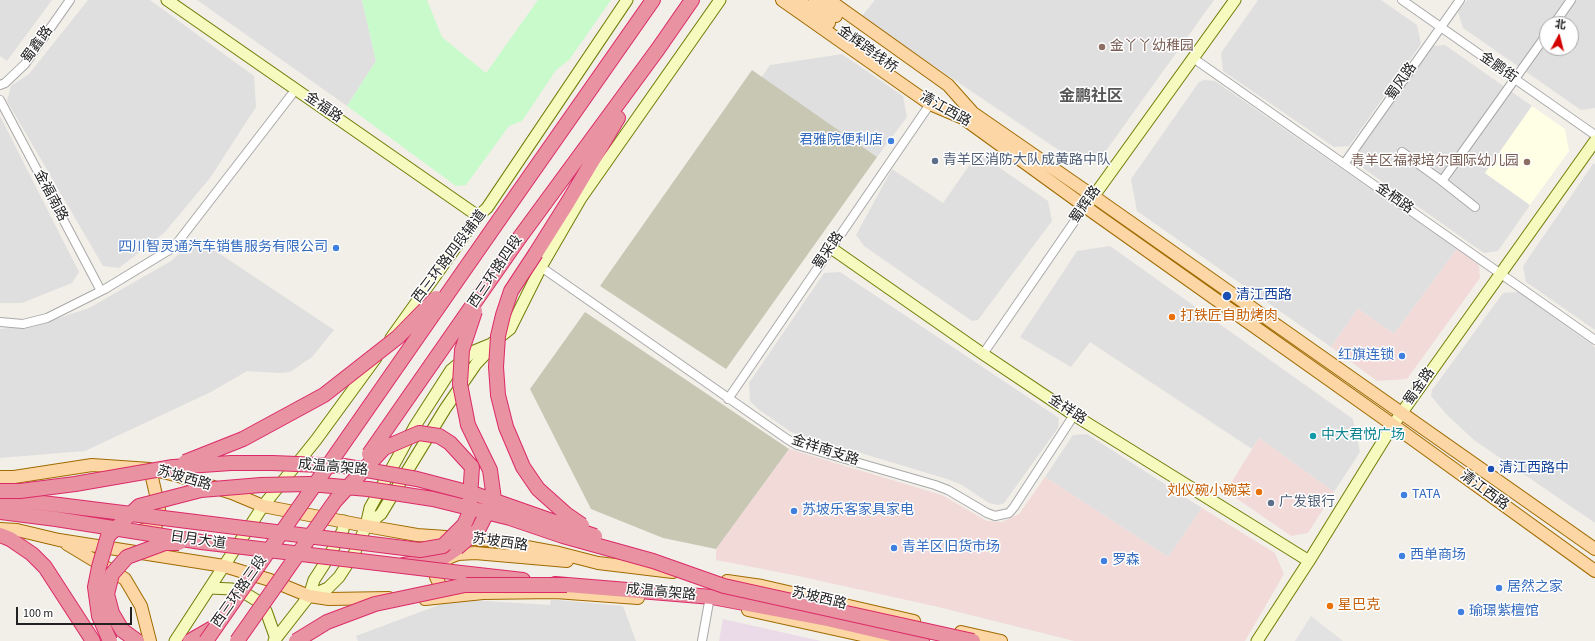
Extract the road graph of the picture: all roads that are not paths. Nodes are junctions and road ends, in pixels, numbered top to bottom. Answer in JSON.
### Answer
{"nodes":[{"id":1,"x":70,"y":0,"type":"edge"},
{"id":2,"x":167,"y":0,"type":"edge"},
{"id":3,"x":627,"y":0,"type":"edge"},
{"id":4,"x":653,"y":0,"type":"edge"},
{"id":5,"x":692,"y":0,"type":"edge"},
{"id":6,"x":720,"y":0,"type":"edge"},
{"id":7,"x":782,"y":0,"type":"edge"},
{"id":8,"x":798,"y":0,"type":"edge"},
{"id":9,"x":815,"y":0,"type":"edge"},
{"id":10,"x":829,"y":0,"type":"edge"},
{"id":11,"x":1235,"y":0,"type":"edge"},
{"id":12,"x":1402,"y":0,"type":"edge"},
{"id":13,"x":1460,"y":0,"type":"edge"},
{"id":14,"x":1571,"y":0,"type":"edge"},
{"id":15,"x":1560,"y":16,"type":"edge"},
{"id":16,"x":1441,"y":27,"type":"junction"},
{"id":17,"x":1539,"y":46,"type":"edge"},
{"id":18,"x":658,"y":49,"type":"junction"},
{"id":19,"x":1193,"y":58,"type":"junction"},
{"id":20,"x":1515,"y":80,"type":"junction"},
{"id":21,"x":0,"y":85,"type":"edge"},
{"id":22,"x":296,"y":89,"type":"junction"},
{"id":23,"x":937,"y":99,"type":"junction"},
{"id":24,"x":0,"y":100,"type":"edge"},
{"id":25,"x":968,"y":116,"type":"junction"},
{"id":26,"x":1595,"y":135,"type":"edge"},
{"id":27,"x":1595,"y":141,"type":"edge"},
{"id":28,"x":1402,"y":152,"type":"dead end"},
{"id":29,"x":1344,"y":164,"type":"junction"},
{"id":30,"x":1442,"y":181,"type":"junction"},
{"id":31,"x":1093,"y":196,"type":"junction"},
{"id":32,"x":1086,"y":206,"type":"junction"},
{"id":33,"x":1475,"y":207,"type":"dead end"},
{"id":34,"x":478,"y":216,"type":"junction"},
{"id":35,"x":831,"y":248,"type":"junction"},
{"id":36,"x":541,"y":267,"type":"junction"},
{"id":37,"x":464,"y":269,"type":"junction"},
{"id":38,"x":1501,"y":274,"type":"junction"},
{"id":39,"x":101,"y":291,"type":"junction"},
{"id":40,"x":481,"y":295,"type":"junction"},
{"id":41,"x":0,"y":322,"type":"edge"},
{"id":42,"x":504,"y":334,"type":"junction"},
{"id":43,"x":1595,"y":340,"type":"edge"},
{"id":44,"x":983,"y":354,"type":"junction"},
{"id":45,"x":728,"y":398,"type":"junction"},
{"id":46,"x":1402,"y":412,"type":"junction"},
{"id":47,"x":1074,"y":415,"type":"junction"},
{"id":48,"x":1393,"y":425,"type":"junction"},
{"id":49,"x":173,"y":467,"type":"junction"},
{"id":50,"x":150,"y":469,"type":"junction"},
{"id":51,"x":0,"y":477,"type":"edge"},
{"id":52,"x":0,"y":491,"type":"edge"},
{"id":53,"x":0,"y":498,"type":"edge"},
{"id":54,"x":335,"y":501,"type":"junction"},
{"id":55,"x":263,"y":506,"type":"junction"},
{"id":56,"x":0,"y":512,"type":"edge"},
{"id":57,"x":344,"y":521,"type":"junction"},
{"id":58,"x":366,"y":526,"type":"junction"},
{"id":59,"x":0,"y":529,"type":"edge"},
{"id":60,"x":0,"y":535,"type":"edge"},
{"id":61,"x":599,"y":537,"type":"junction"},
{"id":62,"x":59,"y":540,"type":"junction"},
{"id":63,"x":201,"y":542,"type":"junction"},
{"id":64,"x":274,"y":544,"type":"joint"},
{"id":65,"x":303,"y":547,"type":"joint"},
{"id":66,"x":1595,"y":549,"type":"edge"},
{"id":67,"x":652,"y":561,"type":"junction"},
{"id":68,"x":1309,"y":561,"type":"junction"},
{"id":69,"x":598,"y":563,"type":"junction"},
{"id":70,"x":224,"y":566,"type":"junction"},
{"id":71,"x":397,"y":566,"type":"junction"},
{"id":72,"x":1595,"y":571,"type":"edge"},
{"id":73,"x":567,"y":585,"type":"junction"},
{"id":74,"x":210,"y":588,"type":"junction"},
{"id":75,"x":309,"y":596,"type":"junction"},
{"id":76,"x":453,"y":596,"type":"junction"},
{"id":77,"x":709,"y":602,"type":"junction"},
{"id":78,"x":216,"y":626,"type":"junction"},
{"id":79,"x":275,"y":640,"type":"edge"},
{"id":80,"x":93,"y":641,"type":"edge"},
{"id":81,"x":110,"y":641,"type":"edge"},
{"id":82,"x":137,"y":641,"type":"edge"},
{"id":83,"x":150,"y":641,"type":"edge"},
{"id":84,"x":175,"y":641,"type":"edge"},
{"id":85,"x":190,"y":641,"type":"edge"},
{"id":86,"x":206,"y":641,"type":"edge"},
{"id":87,"x":237,"y":641,"type":"edge"},
{"id":88,"x":296,"y":641,"type":"edge"},
{"id":89,"x":702,"y":641,"type":"edge"},
{"id":90,"x":889,"y":641,"type":"edge"},
{"id":91,"x":922,"y":641,"type":"edge"},
{"id":92,"x":974,"y":641,"type":"edge"},
{"id":93,"x":1001,"y":641,"type":"edge"},
{"id":94,"x":1257,"y":641,"type":"edge"}],
"edges":[{"from":1,"to":21,"type":"street","name":"蜀鑫路"},
{"from":2,"to":22,"type":"main road","name":"金福路"},
{"from":3,"to":34,"type":"main road","name":"西三环路四段辅道"},
{"from":4,"to":37,"type":"highway","name":"西三环路四段","bridge":true},
{"from":5,"to":18,"type":"highway","name":"西三环路四段"},
{"from":6,"to":36,"type":"main road"},
{"from":7,"to":23,"type":"main road","name":"清江西路"},
{"from":8,"to":23,"type":"main road","name":"金辉跨线桥"},
{"from":9,"to":23,"type":"main road","name":"金辉跨线桥"},
{"from":10,"to":25,"type":"main road","name":"清江西路"},
{"from":11,"to":19,"type":"main road","name":"蜀辉路"},
{"from":12,"to":16,"type":"street","name":"金鹏街"},
{"from":13,"to":16,"type":"street","name":"蜀风路"},
{"from":14,"to":15,"type":"street"},
{"from":16,"to":20,"type":"street","name":"金鹏街"},
{"from":16,"to":29,"type":"street","name":"蜀风路"},
{"from":17,"to":20,"type":"street"},
{"from":18,"to":40,"type":"highway","name":"西三环路四段","bridge":true},
{"from":18,"to":61,"type":"highway","bridge":true},
{"from":19,"to":29,"type":"street","name":"金栖路"},
{"from":19,"to":31,"type":"main road","name":"蜀辉路"},
{"from":20,"to":26,"type":"street","name":"金鹏街"},
{"from":20,"to":30,"type":"street"},
{"from":22,"to":34,"type":"main road","name":"金福路"},
{"from":22,"to":39,"type":"street"},
{"from":23,"to":25,"type":"main road"},
{"from":23,"to":35,"type":"street","name":"蜀采路"},
{"from":24,"to":39,"type":"street","name":"金福南路"},
{"from":25,"to":31,"type":"main road","name":"清江西路"},
{"from":25,"to":32,"type":"main road","name":"清江西路"},
{"from":27,"to":38,"type":"main road","name":"蜀金路"},
{"from":28,"to":30,"type":"street"},
{"from":29,"to":38,"type":"street","name":"金栖路"},
{"from":30,"to":33,"type":"street"},
{"from":31,"to":32,"type":"main road","name":"蜀辉路"},
{"from":31,"to":46,"type":"main road","name":"清江西路"},
{"from":32,"to":44,"type":"street","name":"蜀辉路"},
{"from":32,"to":48,"type":"main road","name":"清江西路"},
{"from":34,"to":55,"type":"main road","name":"西三环路四段辅道"},
{"from":35,"to":44,"type":"main road","name":"金祥路"},
{"from":35,"to":45,"type":"street","name":"蜀采路"},
{"from":36,"to":42,"type":"main road"},
{"from":36,"to":45,"type":"street","name":"金祥南支路"},
{"from":37,"to":49,"type":"highway","bridge":true},
{"from":37,"to":64,"type":"highway","name":"西三环路四段","bridge":true},
{"from":38,"to":43,"type":"street","name":"金栖路"},
{"from":38,"to":46,"type":"main road","name":"蜀金路"},
{"from":39,"to":41,"type":"street"},
{"from":40,"to":54,"type":"highway","name":"西三环路四段","bridge":true},
{"from":40,"to":71,"type":"highway","bridge":true},
{"from":42,"to":58,"type":"main road"},
{"from":42,"to":58,"type":"main road"},
{"from":44,"to":47,"type":"main road","name":"金祥路"},
{"from":45,"to":47,"type":"street","name":"金祥南支路"},
{"from":46,"to":48,"type":"main road","name":"蜀金路"},
{"from":46,"to":66,"type":"main road","name":"清江西路"},
{"from":47,"to":68,"type":"main road","name":"金祥路"},
{"from":48,"to":68,"type":"main road","name":"蜀金路"},
{"from":48,"to":72,"type":"main road","name":"清江西路"},
{"from":49,"to":52,"type":"highway","name":"成温高架路","bridge":true},
{"from":49,"to":61,"type":"highway","name":"成温高架路","bridge":true},
{"from":50,"to":51,"type":"main road","name":"苏坡西路"},
{"from":50,"to":55,"type":"main road","name":"苏坡西路"},
{"from":50,"to":62,"type":"main road"},
{"from":53,"to":54,"type":"highway","bridge":true},
{"from":54,"to":65,"type":"highway","name":"西三环路四段","bridge":true},
{"from":55,"to":57,"type":"main road","name":"苏坡西路"},
{"from":55,"to":70,"type":"main road","name":"西三环路四段辅道"},
{"from":56,"to":63,"type":"highway","name":"日月大道","bridge":true},
{"from":57,"to":58,"type":"main road","name":"苏坡西路"},
{"from":57,"to":75,"type":"main road"},
{"from":58,"to":69,"type":"main road","name":"苏坡西路"},
{"from":58,"to":75,"type":"main road"},
{"from":59,"to":62,"type":"main road","name":"苏坡西路"},
{"from":60,"to":80,"type":"highway"},
{"from":61,"to":67,"type":"highway","name":"成温高架路","bridge":true},
{"from":62,"to":70,"type":"main road","name":"苏坡西路"},
{"from":62,"to":83,"type":"main road"},
{"from":63,"to":71,"type":"highway","name":"日月大道","bridge":true},
{"from":63,"to":82,"type":"highway","bridge":true},
{"from":64,"to":78,"type":"highway","name":"西三环路三段","bridge":true},
{"from":65,"to":87,"type":"highway","name":"西三环路三段","bridge":true},
{"from":67,"to":81,"type":"highway","bridge":true},
{"from":67,"to":92,"type":"highway","bridge":true},
{"from":68,"to":94,"type":"main road","name":"蜀金路"},
{"from":69,"to":76,"type":"main road"},
{"from":69,"to":93,"type":"main road","name":"苏坡西路"},
{"from":70,"to":74,"type":"main road","name":"西三环路四段辅道"},
{"from":70,"to":75,"type":"main road","name":"苏坡西路"},
{"from":71,"to":73,"type":"highway","name":"成温高架路","bridge":true},
{"from":73,"to":88,"type":"highway","bridge":true},
{"from":73,"to":91,"type":"highway","name":"成温高架路"},
{"from":74,"to":79,"type":"main road"},
{"from":74,"to":84,"type":"main road","name":"西三环路四段辅道"},
{"from":75,"to":76,"type":"main road","name":"苏坡西路"},
{"from":75,"to":79,"type":"main road"},
{"from":76,"to":77,"type":"main road","name":"苏坡西路"},
{"from":77,"to":89,"type":"street"},
{"from":77,"to":90,"type":"main road","name":"苏坡西路"},
{"from":78,"to":85,"type":"highway"},
{"from":78,"to":86,"type":"highway","name":"西三环路三段","bridge":true}]}
